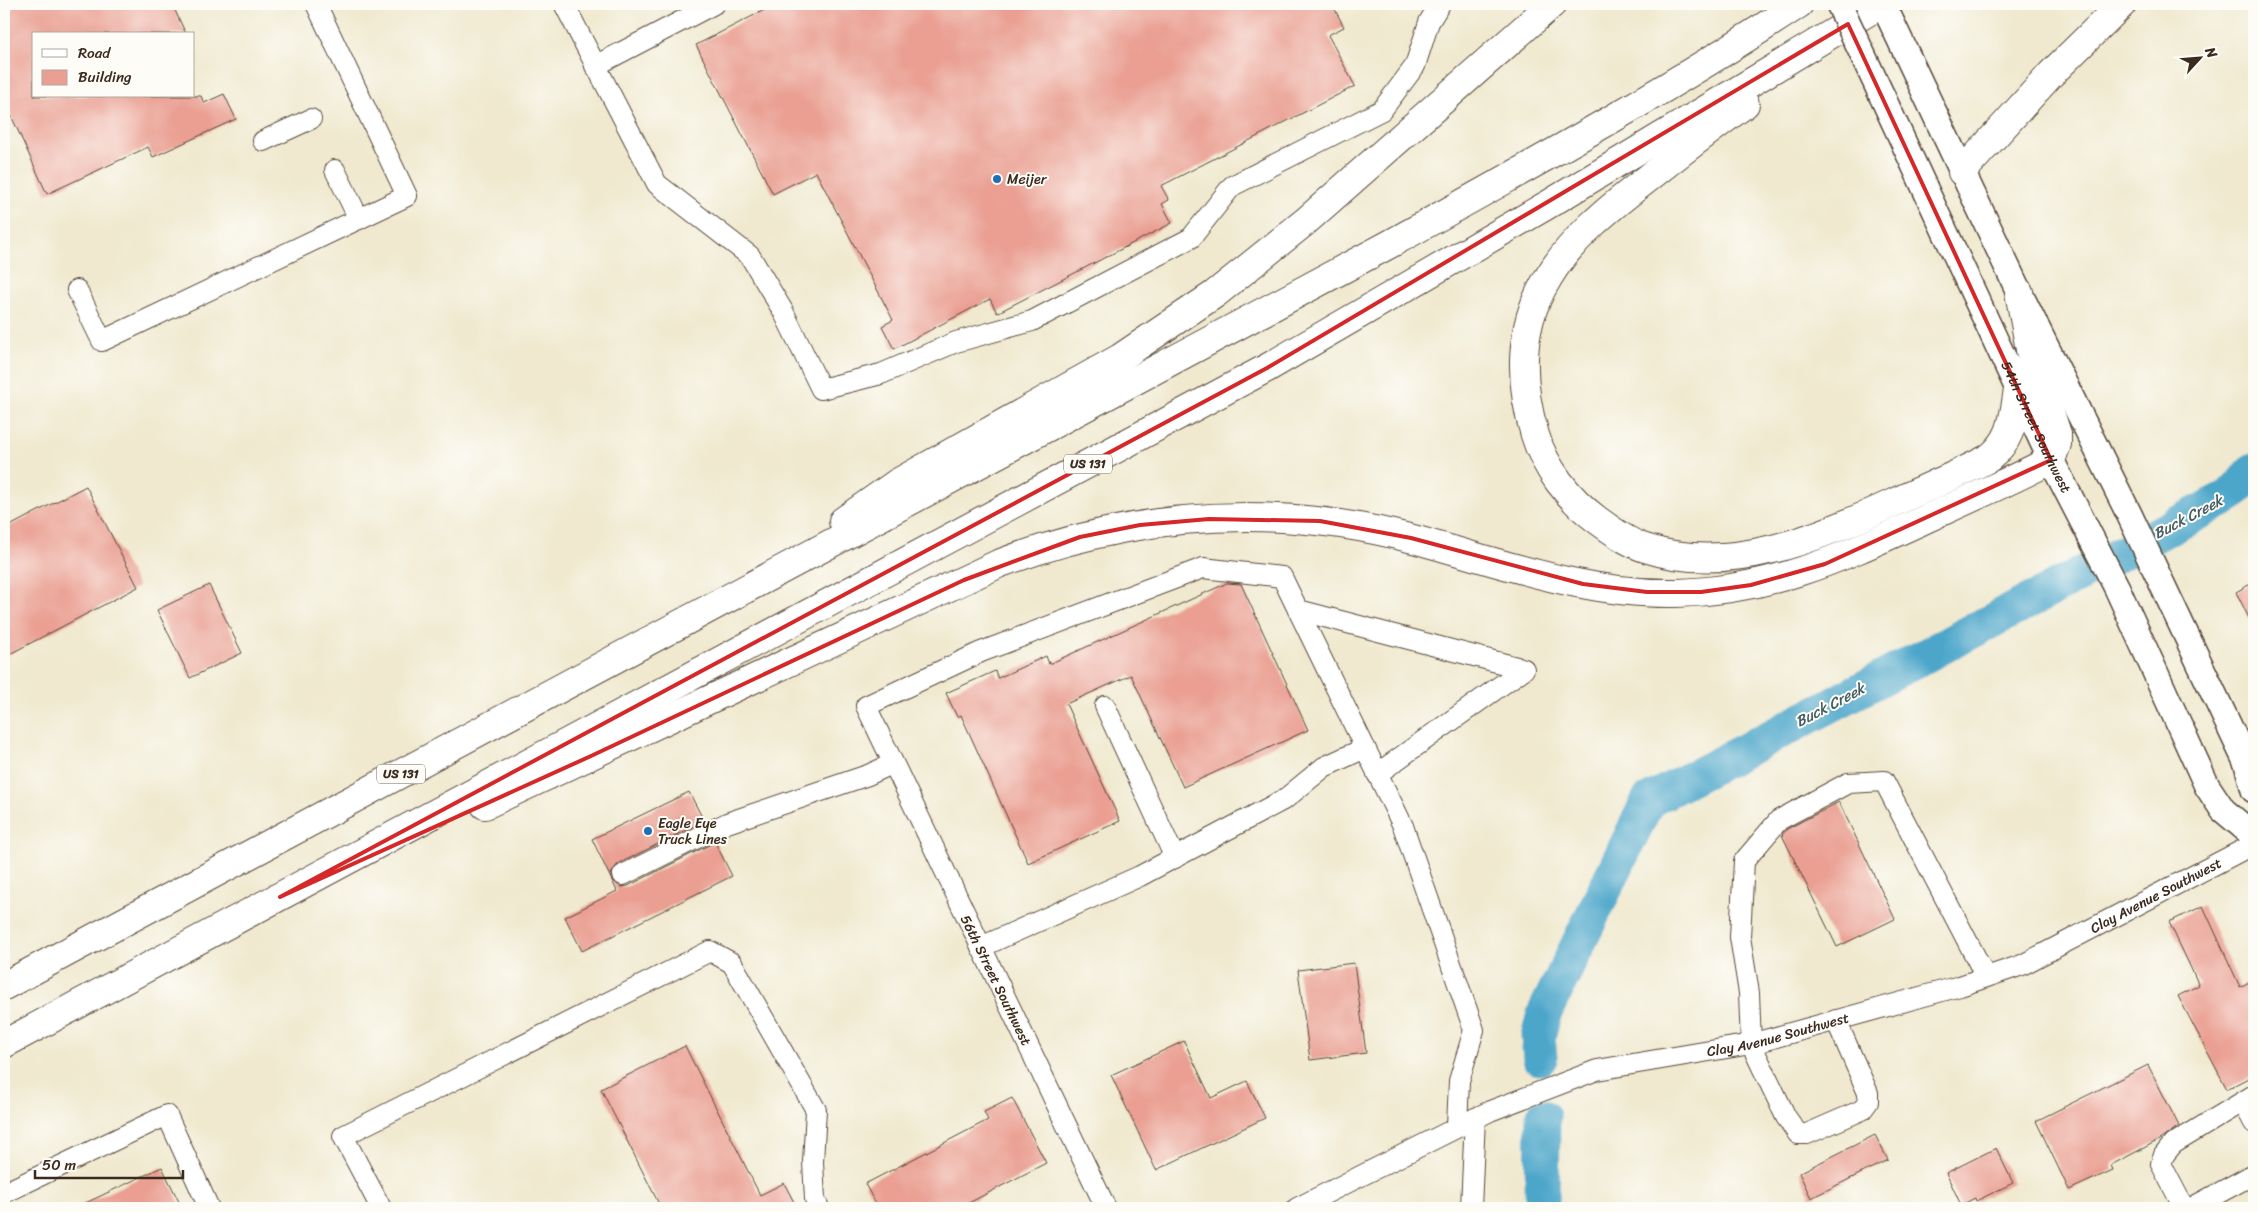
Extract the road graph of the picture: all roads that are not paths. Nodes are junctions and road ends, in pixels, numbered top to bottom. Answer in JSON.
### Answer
{"nodes":[{"id":1,"x":316,"y":4,"type":"edge"},
{"id":2,"x":564,"y":4,"type":"edge"},
{"id":3,"x":714,"y":4,"type":"edge"},
{"id":4,"x":1420,"y":4,"type":"edge"},
{"id":5,"x":1440,"y":4,"type":"edge"},
{"id":6,"x":1552,"y":4,"type":"edge"},
{"id":7,"x":1793,"y":4,"type":"edge"},
{"id":8,"x":1799,"y":4,"type":"edge"},
{"id":9,"x":2122,"y":4,"type":"edge"},
{"id":10,"x":1866,"y":7,"type":"edge"},
{"id":11,"x":1429,"y":22,"type":"junction"},
{"id":12,"x":1758,"y":31,"type":"junction"},
{"id":13,"x":595,"y":66,"type":"junction"},
{"id":14,"x":311,"y":119,"type":"dead end"},
{"id":15,"x":263,"y":141,"type":"dead end"},
{"id":16,"x":335,"y":170,"type":"dead end"},
{"id":17,"x":1962,"y":172,"type":"junction"},
{"id":18,"x":359,"y":219,"type":"junction"},
{"id":19,"x":77,"y":290,"type":"dead end"},
{"id":20,"x":2019,"y":292,"type":"junction"},
{"id":21,"x":2018,"y":390,"type":"junction"},
{"id":22,"x":2051,"y":460,"type":"junction"},
{"id":23,"x":761,"y":580,"type":"junction"},
{"id":24,"x":1298,"y":610,"type":"junction"},
{"id":25,"x":1105,"y":706,"type":"dead end"},
{"id":26,"x":1365,"y":748,"type":"junction"},
{"id":27,"x":890,"y":758,"type":"junction"},
{"id":28,"x":1378,"y":774,"type":"junction"},
{"id":29,"x":2254,"y":790,"type":"edge"},
{"id":30,"x":2254,"y":836,"type":"edge"},
{"id":31,"x":2254,"y":844,"type":"edge"},
{"id":32,"x":1175,"y":858,"type":"junction"},
{"id":33,"x":622,"y":875,"type":"dead end"},
{"id":34,"x":280,"y":896,"type":"junction"},
{"id":35,"x":981,"y":947,"type":"junction"},
{"id":36,"x":39,"y":967,"type":"junction"},
{"id":37,"x":1986,"y":977,"type":"junction"},
{"id":38,"x":4,"y":982,"type":"edge"},
{"id":39,"x":4,"y":986,"type":"edge"},
{"id":40,"x":1836,"y":1020,"type":"junction"},
{"id":41,"x":4,"y":1044,"type":"edge"},
{"id":42,"x":1751,"y":1044,"type":"junction"},
{"id":43,"x":2248,"y":1099,"type":"edge"},
{"id":44,"x":1475,"y":1118,"type":"junction"},
{"id":45,"x":2254,"y":1123,"type":"edge"},
{"id":46,"x":1457,"y":1127,"type":"junction"},
{"id":47,"x":2254,"y":1174,"type":"edge"},
{"id":48,"x":4,"y":1192,"type":"edge"},
{"id":49,"x":209,"y":1208,"type":"edge"},
{"id":50,"x":381,"y":1208,"type":"edge"},
{"id":51,"x":819,"y":1208,"type":"edge"},
{"id":52,"x":1106,"y":1208,"type":"edge"},
{"id":53,"x":1300,"y":1208,"type":"edge"},
{"id":54,"x":1471,"y":1208,"type":"edge"},
{"id":55,"x":2184,"y":1208,"type":"edge"},
{"id":56,"x":2191,"y":1208,"type":"edge"}],
"edges":[{"from":1,"to":18,"type":"street"},
{"from":2,"to":13,"type":"street"},
{"from":3,"to":13,"type":"street"},
{"from":4,"to":11,"type":"street"},
{"from":5,"to":11,"type":"street"},
{"from":6,"to":23,"type":"highway"},
{"from":7,"to":12,"type":"highway"},
{"from":8,"to":12,"type":"highway","number":"US 131"},
{"from":9,"to":17,"type":"highway"},
{"from":10,"to":17,"type":"main road"},
{"from":10,"to":21,"type":"main road","name":"54th Street Southwest","bridge":true},
{"from":10,"to":21,"type":"highway"},
{"from":10,"to":34,"type":"highway","number":"US 131"},
{"from":11,"to":13,"type":"street"},
{"from":12,"to":23,"type":"highway","number":"US 131"},
{"from":14,"to":15,"type":"street"},
{"from":16,"to":18,"type":"street"},
{"from":17,"to":20,"type":"main road"},
{"from":18,"to":19,"type":"street"},
{"from":20,"to":22,"type":"highway"},
{"from":20,"to":29,"type":"main road"},
{"from":21,"to":22,"type":"main road","name":"54th Street Southwest"},
{"from":22,"to":30,"type":"main road","name":"54th Street Southwest"},
{"from":22,"to":34,"type":"highway"},
{"from":23,"to":36,"type":"highway","number":"US 131"},
{"from":24,"to":26,"type":"street"},
{"from":24,"to":27,"type":"street","name":"56th Street Southwest"},
{"from":24,"to":28,"type":"street"},
{"from":25,"to":32,"type":"street"},
{"from":26,"to":28,"type":"street"},
{"from":26,"to":32,"type":"street"},
{"from":27,"to":33,"type":"street"},
{"from":27,"to":35,"type":"street","name":"56th Street Southwest"},
{"from":28,"to":46,"type":"street"},
{"from":31,"to":37,"type":"street","name":"Clay Avenue Southwest"},
{"from":32,"to":35,"type":"street"},
{"from":34,"to":41,"type":"highway","number":"US 131"},
{"from":35,"to":52,"type":"street","name":"56th Street Southwest"},
{"from":36,"to":38,"type":"highway"},
{"from":36,"to":39,"type":"highway","number":"US 131"},
{"from":37,"to":40,"type":"street","name":"Clay Avenue Southwest"},
{"from":37,"to":42,"type":"street"},
{"from":40,"to":42,"type":"street","name":"Clay Avenue Southwest"},
{"from":40,"to":42,"type":"street"},
{"from":42,"to":44,"type":"street","name":"Clay Avenue Southwest"},
{"from":43,"to":45,"type":"street"},
{"from":43,"to":55,"type":"street"},
{"from":44,"to":46,"type":"street","name":"Clay Avenue Southwest"},
{"from":44,"to":54,"type":"street"},
{"from":46,"to":53,"type":"street","name":"Clay Avenue Southwest"},
{"from":47,"to":56,"type":"street"},
{"from":48,"to":49,"type":"street"},
{"from":50,"to":51,"type":"street"}]}
